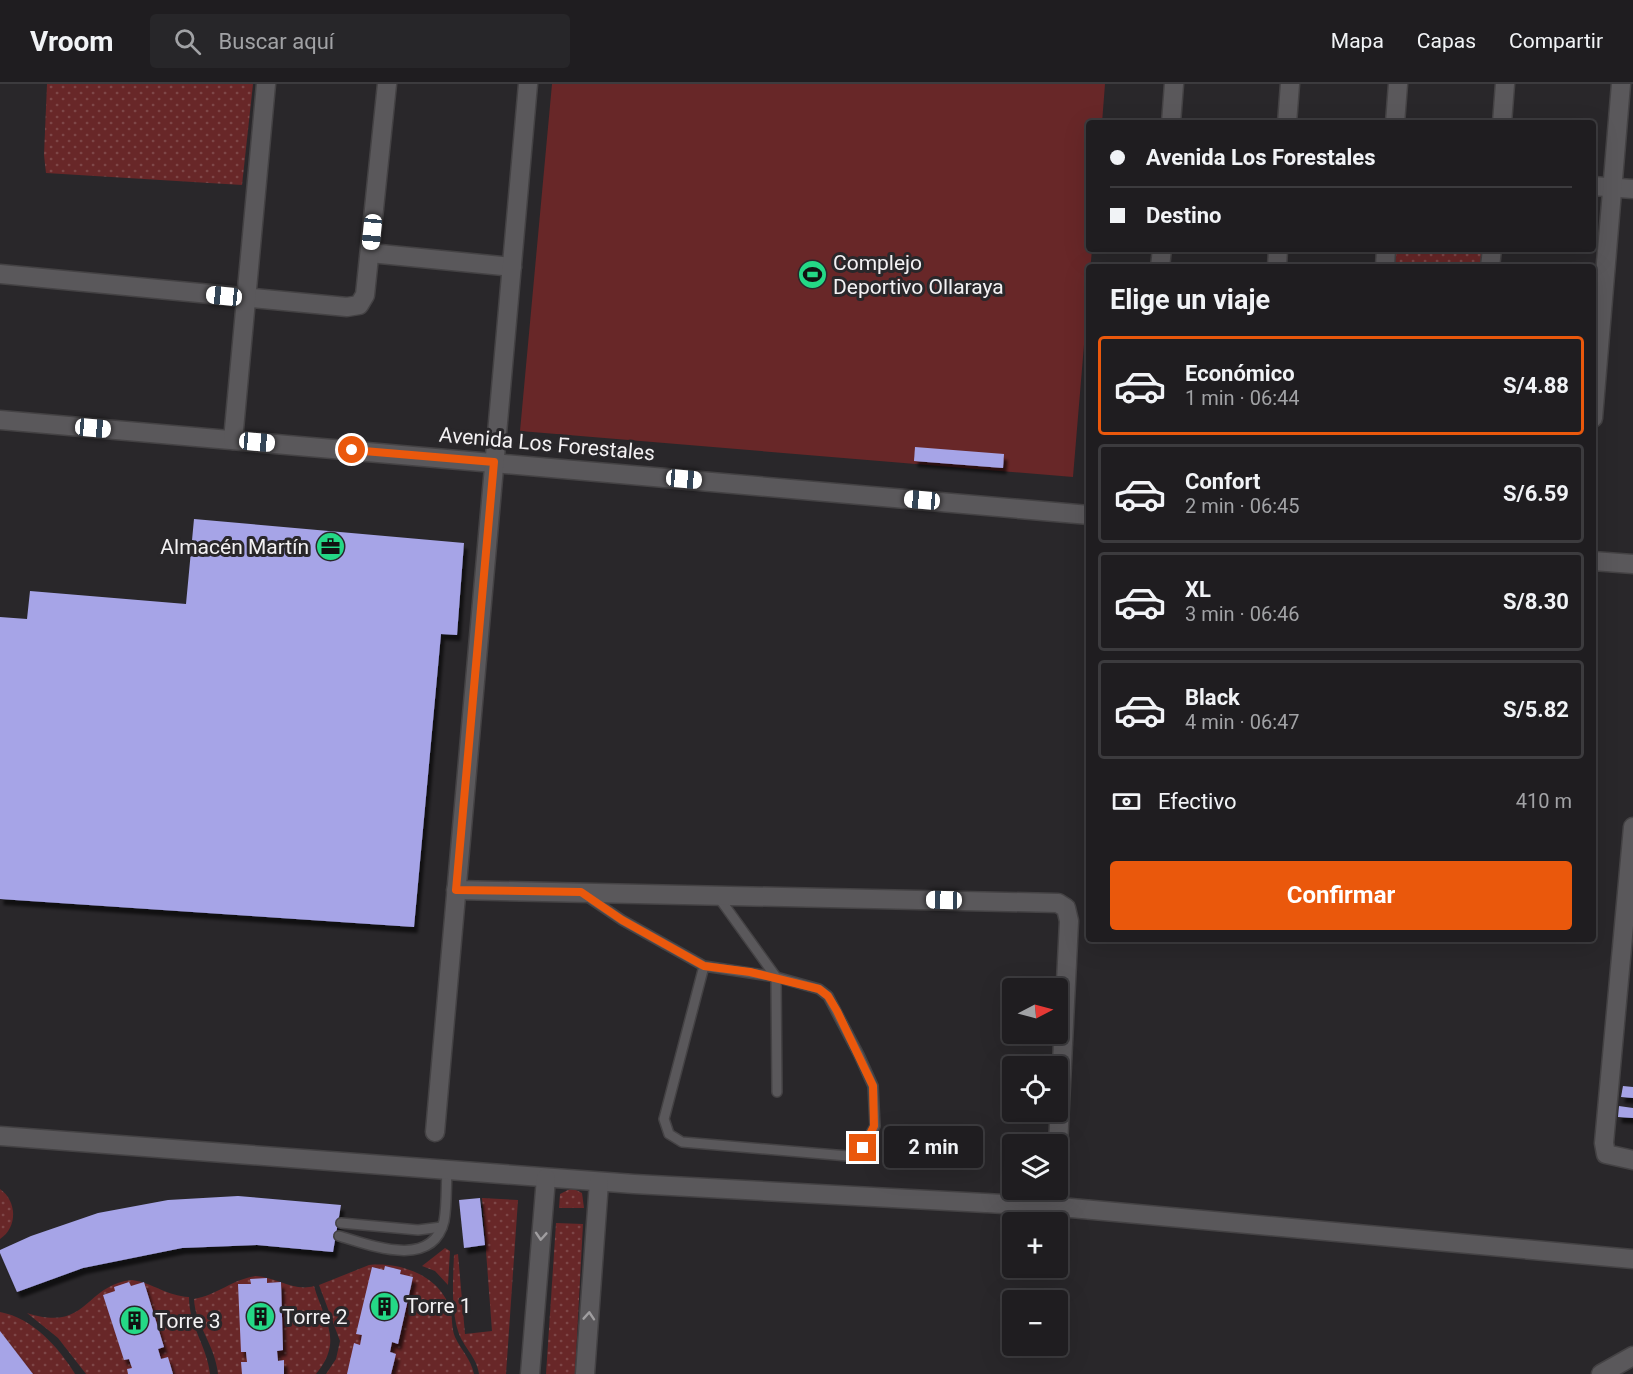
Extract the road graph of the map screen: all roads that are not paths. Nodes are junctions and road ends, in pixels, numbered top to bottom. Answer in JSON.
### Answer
{"nodes":[{"id":1,"x":266,"y":84,"type":"edge"},
{"id":2,"x":387,"y":84,"type":"edge"},
{"id":3,"x":528,"y":84,"type":"edge"},
{"id":4,"x":1174,"y":84,"type":"edge"},
{"id":5,"x":1290,"y":84,"type":"edge"},
{"id":6,"x":1398,"y":84,"type":"edge"},
{"id":7,"x":1505,"y":84,"type":"edge"},
{"id":8,"x":1621,"y":84,"type":"edge"},
{"id":9,"x":1171,"y":120,"type":"edge"},
{"id":10,"x":1287,"y":120,"type":"edge"},
{"id":11,"x":1395,"y":120,"type":"edge"},
{"id":12,"x":1502,"y":120,"type":"edge"},
{"id":13,"x":1596,"y":186,"type":"edge"},
{"id":14,"x":1612,"y":188,"type":"junction"},
{"id":15,"x":1633,"y":189,"type":"edge"},
{"id":16,"x":370,"y":253,"type":"junction"},
{"id":17,"x":512,"y":267,"type":"junction"},
{"id":18,"x":0,"y":274,"type":"edge"},
{"id":19,"x":246,"y":298,"type":"junction"},
{"id":20,"x":1596,"y":382,"type":"edge"},
{"id":21,"x":0,"y":420,"type":"edge"},
{"id":22,"x":233,"y":440,"type":"junction"},
{"id":23,"x":494,"y":462,"type":"junction"},
{"id":24,"x":1086,"y":515,"type":"edge"},
{"id":25,"x":1596,"y":561,"type":"edge"},
{"id":26,"x":1633,"y":564,"type":"edge"},
{"id":27,"x":1633,"y":827,"type":"edge"},
{"id":28,"x":1632,"y":861,"type":"edge"},
{"id":29,"x":456,"y":890,"type":"junction"},
{"id":30,"x":581,"y":892,"type":"junction"},
{"id":31,"x":717,"y":895,"type":"junction"},
{"id":32,"x":704,"y":966,"type":"junction"},
{"id":33,"x":776,"y":977,"type":"junction"},
{"id":34,"x":777,"y":1092,"type":"dead end"},
{"id":35,"x":435,"y":1132,"type":"dead end"},
{"id":36,"x":1059,"y":1134,"type":"edge"},
{"id":37,"x":0,"y":1136,"type":"edge"},
{"id":38,"x":1633,"y":1160,"type":"edge"},
{"id":39,"x":447,"y":1170,"type":"junction"},
{"id":40,"x":546,"y":1178,"type":"junction"},
{"id":41,"x":599,"y":1182,"type":"junction"},
{"id":42,"x":341,"y":1223,"type":"dead end"},
{"id":43,"x":442,"y":1227,"type":"junction"},
{"id":44,"x":339,"y":1236,"type":"dead end"},
{"id":45,"x":1633,"y":1259,"type":"edge"},
{"id":46,"x":1633,"y":1356,"type":"edge"},
{"id":47,"x":530,"y":1374,"type":"edge"},
{"id":48,"x":585,"y":1374,"type":"edge"},
{"id":49,"x":1601,"y":1374,"type":"edge"}],
"edges":[{"from":1,"to":19,"type":"street"},
{"from":2,"to":16,"type":"street"},
{"from":3,"to":17,"type":"street"},
{"from":4,"to":9,"type":"street"},
{"from":5,"to":10,"type":"street"},
{"from":6,"to":11,"type":"street"},
{"from":7,"to":12,"type":"street"},
{"from":8,"to":14,"type":"street"},
{"from":13,"to":14,"type":"street"},
{"from":14,"to":15,"type":"street"},
{"from":14,"to":20,"type":"street"},
{"from":16,"to":17,"type":"street"},
{"from":16,"to":19,"type":"street"},
{"from":17,"to":23,"type":"street"},
{"from":18,"to":19,"type":"street"},
{"from":19,"to":22,"type":"street"},
{"from":21,"to":22,"type":"street","name":"Avenida Los Forestales"},
{"from":22,"to":23,"type":"street","name":"Avenida Los Forestales"},
{"from":23,"to":24,"type":"street","name":"Avenida Los Forestales"},
{"from":23,"to":29,"type":"street"},
{"from":25,"to":26,"type":"street"},
{"from":27,"to":28,"type":"street"},
{"from":28,"to":38,"type":"street"},
{"from":29,"to":30,"type":"street"},
{"from":29,"to":35,"type":"street"},
{"from":30,"to":31,"type":"street"},
{"from":30,"to":32,"type":"lane"},
{"from":31,"to":33,"type":"lane"},
{"from":31,"to":36,"type":"street"},
{"from":32,"to":33,"type":"lane"},
{"from":32,"to":33,"type":"lane"},
{"from":33,"to":34,"type":"lane"},
{"from":37,"to":39,"type":"street"},
{"from":39,"to":40,"type":"street"},
{"from":39,"to":43,"type":"lane"},
{"from":40,"to":41,"type":"street"},
{"from":40,"to":47,"type":"street","one_way":true},
{"from":41,"to":45,"type":"street"},
{"from":48,"to":41,"type":"street","one_way":true},
{"from":42,"to":43,"type":"lane"},
{"from":43,"to":44,"type":"lane"},
{"from":46,"to":49,"type":"street"}]}
